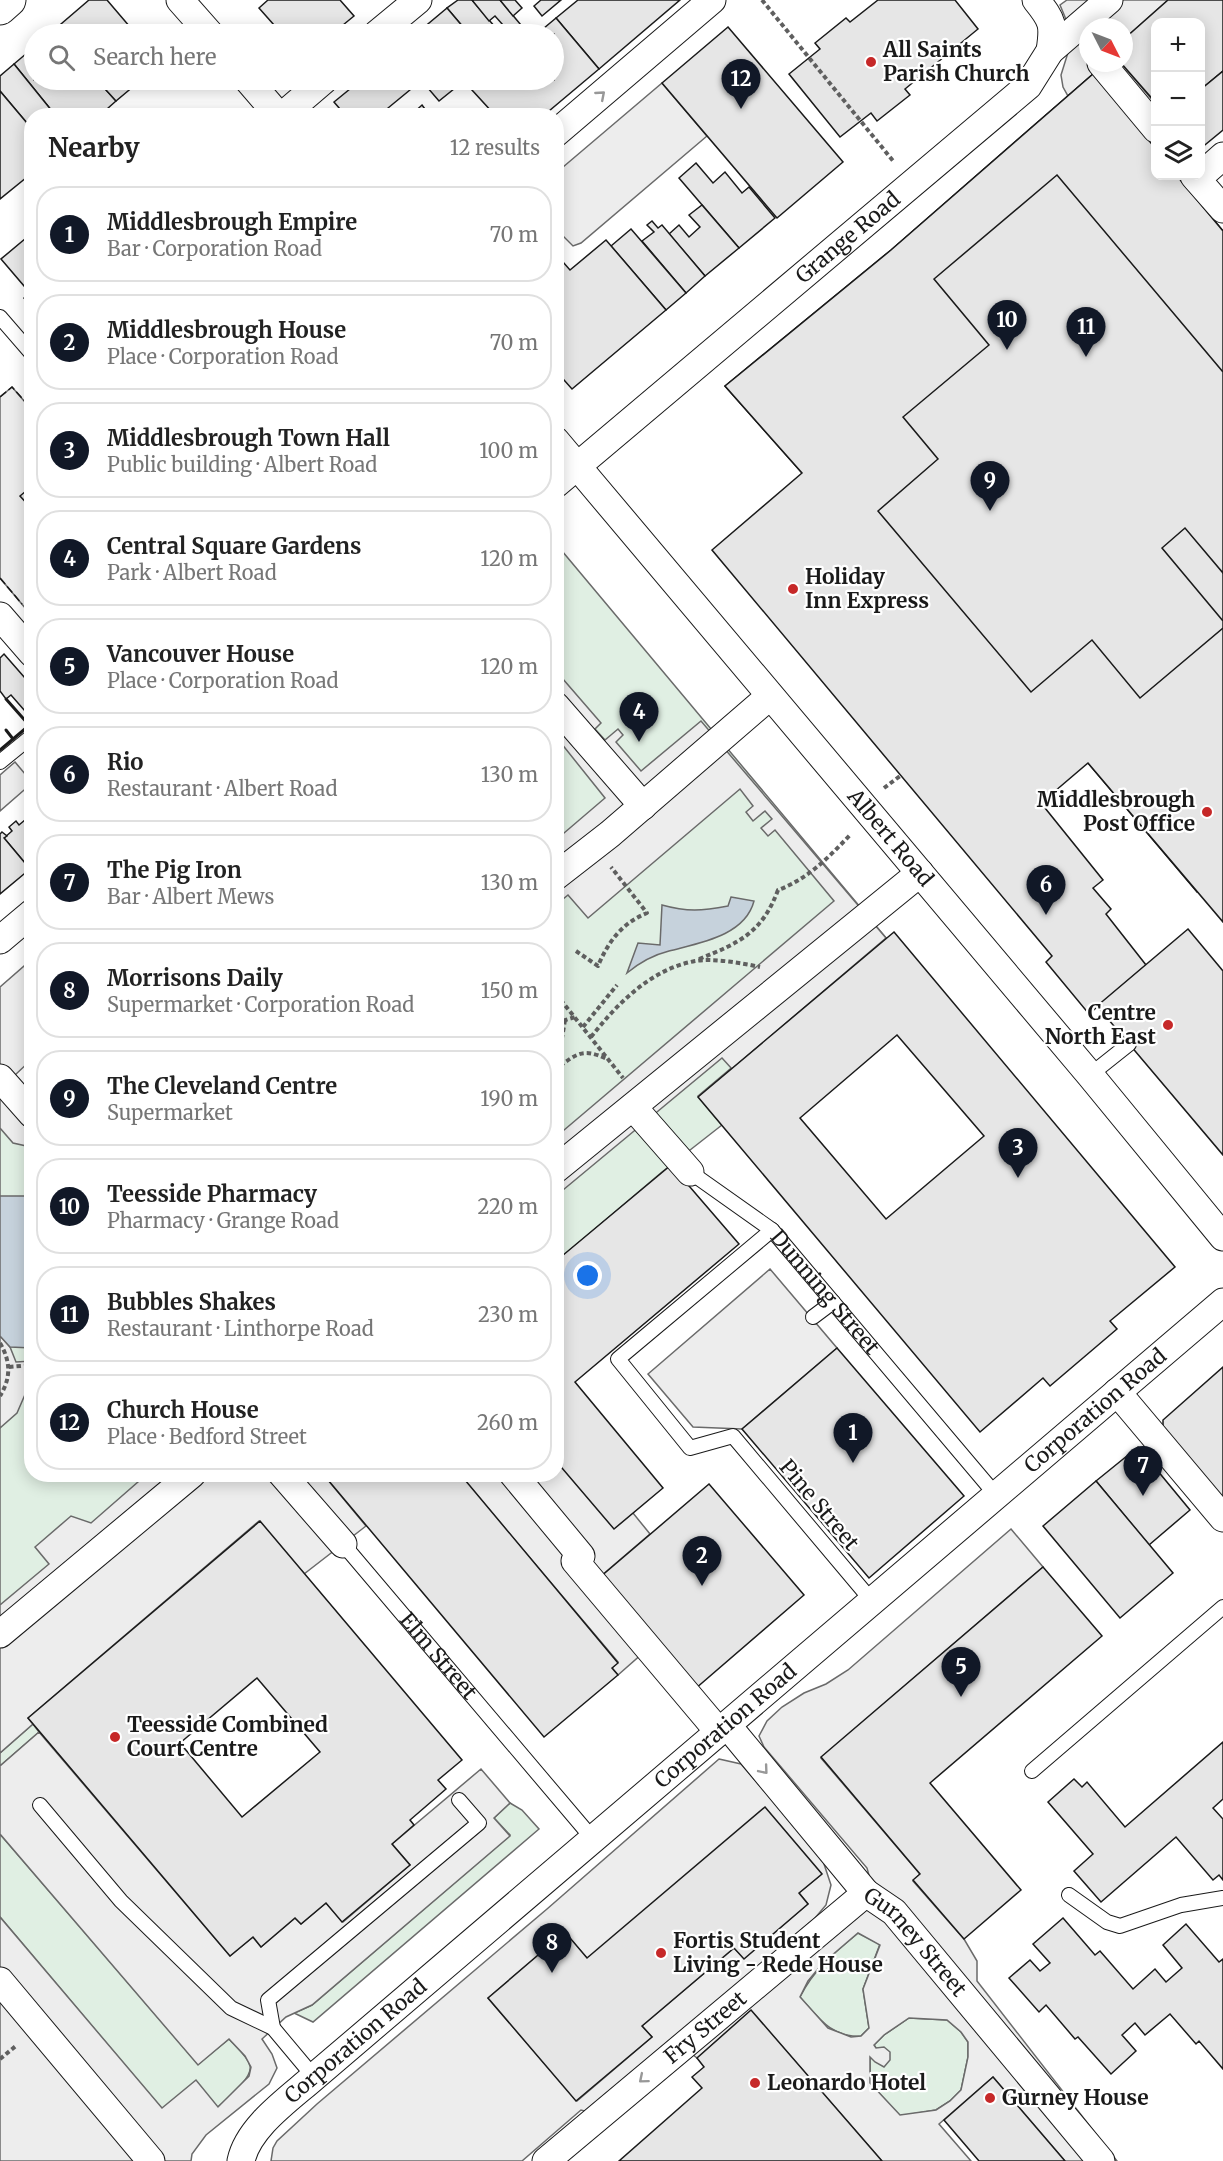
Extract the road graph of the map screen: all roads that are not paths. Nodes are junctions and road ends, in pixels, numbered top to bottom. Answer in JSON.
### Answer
{"nodes":[{"id":1,"x":9,"y":0,"type":"edge"},
{"id":2,"x":180,"y":0,"type":"edge"},
{"id":3,"x":418,"y":0,"type":"edge"},
{"id":4,"x":712,"y":0,"type":"edge"},
{"id":5,"x":1036,"y":0,"type":"edge"},
{"id":6,"x":1109,"y":0,"type":"edge"},
{"id":7,"x":0,"y":8,"type":"edge"},
{"id":8,"x":201,"y":24,"type":"edge"},
{"id":9,"x":389,"y":24,"type":"edge"},
{"id":10,"x":1050,"y":51,"type":"junction"},
{"id":11,"x":1079,"y":56,"type":"edge"},
{"id":12,"x":1108,"y":72,"type":"edge"},
{"id":13,"x":257,"y":90,"type":"edge"},
{"id":14,"x":312,"y":90,"type":"edge"},
{"id":15,"x":273,"y":108,"type":"edge"},
{"id":16,"x":290,"y":108,"type":"edge"},
{"id":17,"x":564,"y":126,"type":"edge"},
{"id":18,"x":1153,"y":126,"type":"edge"},
{"id":19,"x":1223,"y":156,"type":"edge"},
{"id":20,"x":1205,"y":170,"type":"edge"},
{"id":21,"x":1199,"y":180,"type":"edge"},
{"id":22,"x":1223,"y":209,"type":"edge"},
{"id":23,"x":0,"y":317,"type":"edge"},
{"id":24,"x":24,"y":345,"type":"edge"},
{"id":25,"x":564,"y":451,"type":"edge"},
{"id":26,"x":577,"y":466,"type":"junction"},
{"id":27,"x":564,"y":477,"type":"edge"},
{"id":28,"x":1,"y":619,"type":"edge"},
{"id":29,"x":24,"y":644,"type":"edge"},
{"id":30,"x":770,"y":696,"type":"junction"},
{"id":31,"x":564,"y":715,"type":"edge"},
{"id":32,"x":24,"y":742,"type":"edge"},
{"id":33,"x":0,"y":762,"type":"edge"},
{"id":34,"x":643,"y":806,"type":"junction"},
{"id":35,"x":564,"y":870,"type":"edge"},
{"id":36,"x":920,"y":873,"type":"junction"},
{"id":37,"x":24,"y":920,"type":"edge"},
{"id":38,"x":0,"y":940,"type":"edge"},
{"id":39,"x":1129,"y":1044,"type":"dead end"},
{"id":40,"x":1090,"y":1075,"type":"junction"},
{"id":41,"x":0,"y":1078,"type":"edge"},
{"id":42,"x":24,"y":1105,"type":"edge"},
{"id":43,"x":633,"y":1107,"type":"junction"},
{"id":44,"x":564,"y":1163,"type":"edge"},
{"id":45,"x":690,"y":1172,"type":"joint"},
{"id":46,"x":772,"y":1230,"type":"junction"},
{"id":47,"x":1223,"y":1237,"type":"edge"},
{"id":48,"x":833,"y":1302,"type":"junction"},
{"id":49,"x":1223,"y":1302,"type":"edge"},
{"id":50,"x":813,"y":1317,"type":"dead end"},
{"id":51,"x":1117,"y":1392,"type":"junction"},
{"id":52,"x":693,"y":1428,"type":"dead end"},
{"id":53,"x":682,"y":1438,"type":"junction"},
{"id":54,"x":182,"y":1482,"type":"edge"},
{"id":55,"x":289,"y":1482,"type":"edge"},
{"id":56,"x":520,"y":1482,"type":"edge"},
{"id":57,"x":996,"y":1495,"type":"junction"},
{"id":58,"x":1223,"y":1518,"type":"edge"},
{"id":59,"x":343,"y":1544,"type":"joint"},
{"id":60,"x":873,"y":1601,"type":"junction"},
{"id":61,"x":1223,"y":1606,"type":"edge"},
{"id":62,"x":0,"y":1634,"type":"edge"},
{"id":63,"x":723,"y":1729,"type":"junction"},
{"id":64,"x":1032,"y":1771,"type":"dead end"},
{"id":65,"x":459,"y":1800,"type":"dead end"},
{"id":66,"x":40,"y":1805,"type":"dead end"},
{"id":67,"x":593,"y":1839,"type":"junction"},
{"id":68,"x":866,"y":1893,"type":"junction"},
{"id":69,"x":1069,"y":1895,"type":"dead end"},
{"id":70,"x":1223,"y":1898,"type":"edge"},
{"id":71,"x":0,"y":1981,"type":"edge"},
{"id":72,"x":273,"y":2028,"type":"junction"},
{"id":73,"x":314,"y":2077,"type":"junction"},
{"id":74,"x":151,"y":2161,"type":"edge"},
{"id":75,"x":241,"y":2161,"type":"edge"},
{"id":76,"x":546,"y":2161,"type":"edge"},
{"id":77,"x":1101,"y":2161,"type":"edge"}],
"edges":[{"from":1,"to":7,"type":"street"},
{"from":2,"to":8,"type":"street"},
{"from":3,"to":9,"type":"street"},
{"from":17,"to":4,"type":"street","one_way":true},
{"from":5,"to":10,"type":"street"},
{"from":6,"to":10,"type":"street","name":"Grange Road"},
{"from":10,"to":11,"type":"street"},
{"from":10,"to":26,"type":"street","name":"Grange Road"},
{"from":12,"to":18,"type":"street"},
{"from":13,"to":15,"type":"street"},
{"from":14,"to":16,"type":"street"},
{"from":19,"to":20,"type":"street"},
{"from":21,"to":22,"type":"street"},
{"from":23,"to":24,"type":"lane"},
{"from":25,"to":26,"type":"street","name":"Albert Road"},
{"from":26,"to":27,"type":"street","name":"Grange Road"},
{"from":26,"to":30,"type":"street","name":"Albert Road"},
{"from":28,"to":29,"type":"street"},
{"from":30,"to":34,"type":"street"},
{"from":30,"to":36,"type":"street","name":"Albert Road"},
{"from":31,"to":34,"type":"street"},
{"from":32,"to":33,"type":"lane"},
{"from":34,"to":35,"type":"street"},
{"from":36,"to":40,"type":"street","name":"Albert Road"},
{"from":36,"to":43,"type":"street"},
{"from":37,"to":38,"type":"street"},
{"from":39,"to":40,"type":"lane"},
{"from":40,"to":47,"type":"street","name":"Albert Road"},
{"from":41,"to":42,"type":"street"},
{"from":43,"to":44,"type":"street"},
{"from":43,"to":45,"type":"street","name":"Dunning Street"},
{"from":45,"to":46,"type":"lane","name":"Dunning Street"},
{"from":46,"to":48,"type":"lane","name":"Dunning Street"},
{"from":46,"to":53,"type":"lane"},
{"from":48,"to":50,"type":"lane"},
{"from":48,"to":57,"type":"lane","name":"Dunning Street"},
{"from":49,"to":51,"type":"street","name":"Corporation Road"},
{"from":51,"to":57,"type":"street","name":"Corporation Road"},
{"from":51,"to":58,"type":"street"},
{"from":52,"to":53,"type":"lane"},
{"from":53,"to":60,"type":"lane","name":"Pine Street"},
{"from":54,"to":62,"type":"street"},
{"from":55,"to":59,"type":"street","name":"Elm Street"},
{"from":56,"to":63,"type":"street","name":"Gurney Street"},
{"from":57,"to":60,"type":"street","name":"Corporation Road"},
{"from":59,"to":67,"type":"lane","name":"Elm Street"},
{"from":60,"to":63,"type":"street","name":"Corporation Road"},
{"from":61,"to":64,"type":"lane"},
{"from":63,"to":67,"type":"street","name":"Corporation Road"},
{"from":63,"to":68,"type":"street","name":"Gurney Street","one_way":true},
{"from":65,"to":72,"type":"lane"},
{"from":66,"to":72,"type":"lane"},
{"from":67,"to":73,"type":"street","name":"Corporation Road"},
{"from":68,"to":76,"type":"street","name":"Fry Street","one_way":true},
{"from":68,"to":77,"type":"street","name":"Gurney Street"},
{"from":69,"to":70,"type":"lane"},
{"from":71,"to":74,"type":"street"},
{"from":72,"to":73,"type":"lane"},
{"from":73,"to":75,"type":"street","name":"Corporation Road"}]}
